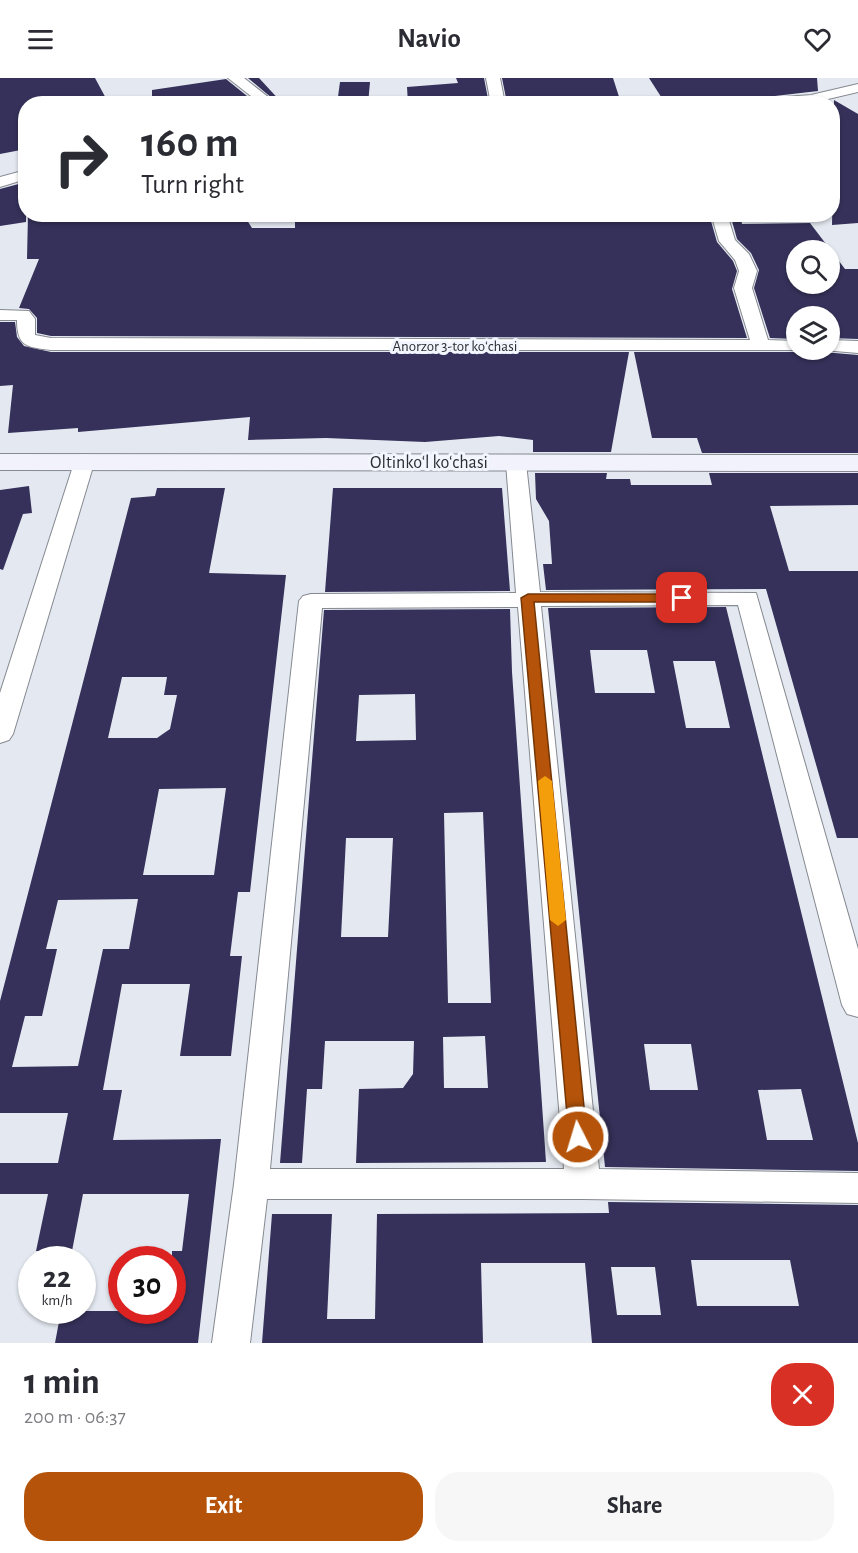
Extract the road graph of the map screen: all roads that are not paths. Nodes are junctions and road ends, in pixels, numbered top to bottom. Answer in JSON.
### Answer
{"nodes":[{"id":1,"x":235,"y":78,"type":"edge"},
{"id":2,"x":493,"y":78,"type":"edge"},
{"id":3,"x":858,"y":88,"type":"edge"},
{"id":4,"x":259,"y":96,"type":"edge"},
{"id":5,"x":496,"y":96,"type":"edge"},
{"id":6,"x":824,"y":96,"type":"edge"},
{"id":7,"x":18,"y":176,"type":"edge"},
{"id":8,"x":0,"y":182,"type":"edge"},
{"id":9,"x":722,"y":222,"type":"edge"},
{"id":10,"x":0,"y":315,"type":"edge"},
{"id":11,"x":760,"y":346,"type":"junction"},
{"id":12,"x":786,"y":346,"type":"edge"},
{"id":13,"x":840,"y":346,"type":"edge"},
{"id":14,"x":858,"y":347,"type":"edge"},
{"id":15,"x":85,"y":460,"type":"junction"},
{"id":16,"x":0,"y":462,"type":"edge"},
{"id":17,"x":516,"y":463,"type":"junction"},
{"id":18,"x":858,"y":463,"type":"edge"},
{"id":19,"x":528,"y":598,"type":"junction"},
{"id":20,"x":0,"y":734,"type":"edge"},
{"id":21,"x":858,"y":1005,"type":"edge"},
{"id":22,"x":251,"y":1184,"type":"junction"},
{"id":23,"x":583,"y":1184,"type":"junction"},
{"id":24,"x":858,"y":1188,"type":"edge"},
{"id":25,"x":231,"y":1343,"type":"edge"}],
"edges":[{"from":1,"to":4,"type":"street"},
{"from":2,"to":5,"type":"street"},
{"from":3,"to":6,"type":"street"},
{"from":7,"to":8,"type":"street"},
{"from":9,"to":11,"type":"street"},
{"from":10,"to":11,"type":"street","name":"Anorzor 3-tor koʻchasi"},
{"from":11,"to":12,"type":"street","name":"Anorzor 3-tor koʻchasi"},
{"from":13,"to":14,"type":"street"},
{"from":15,"to":16,"type":"main road","name":"Oltinkoʻl koʻchasi"},
{"from":15,"to":17,"type":"main road","name":"Oltinkoʻl koʻchasi"},
{"from":15,"to":20,"type":"street"},
{"from":17,"to":18,"type":"main road","name":"Oltinkoʻl koʻchasi"},
{"from":17,"to":19,"type":"street"},
{"from":19,"to":21,"type":"street"},
{"from":19,"to":22,"type":"street"},
{"from":19,"to":23,"type":"street"},
{"from":22,"to":23,"type":"street"},
{"from":22,"to":25,"type":"street"},
{"from":23,"to":24,"type":"street"}]}
